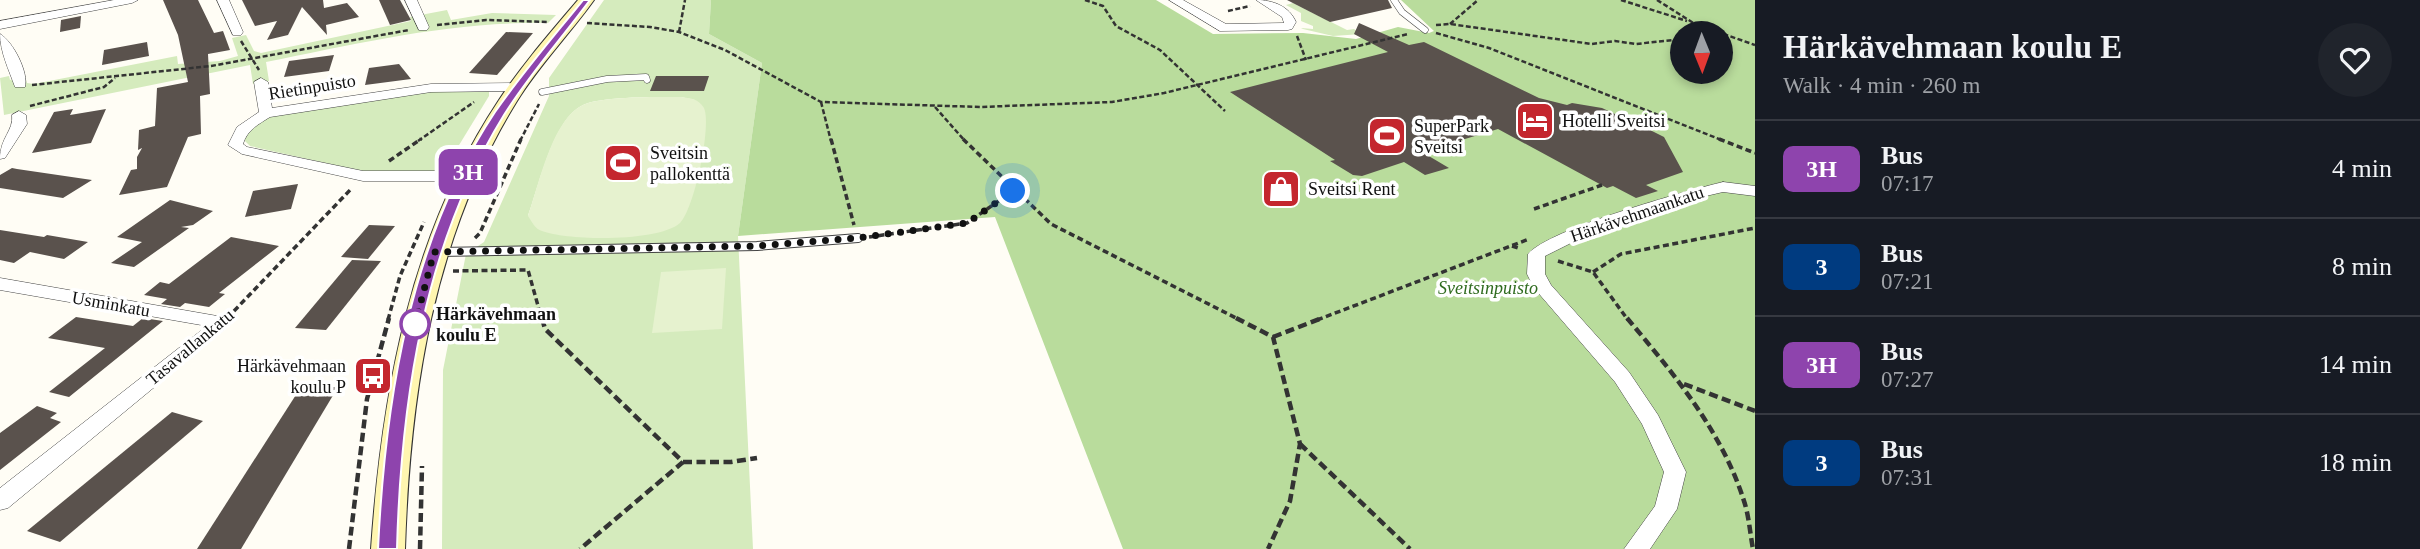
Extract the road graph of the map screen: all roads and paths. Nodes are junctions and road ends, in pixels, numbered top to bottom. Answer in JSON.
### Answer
{"nodes":[{"id":1,"x":132,"y":0,"type":"edge"},
{"id":2,"x":223,"y":0,"type":"edge"},
{"id":3,"x":411,"y":0,"type":"edge"},
{"id":4,"x":586,"y":0,"type":"edge"},
{"id":5,"x":685,"y":0,"type":"edge"},
{"id":6,"x":1085,"y":0,"type":"edge"},
{"id":7,"x":1175,"y":0,"type":"edge"},
{"id":8,"x":1262,"y":0,"type":"edge"},
{"id":9,"x":1394,"y":0,"type":"edge"},
{"id":10,"x":1478,"y":0,"type":"edge"},
{"id":11,"x":1621,"y":0,"type":"edge"},
{"id":12,"x":1657,"y":0,"type":"edge"},
{"id":13,"x":1686,"y":21,"type":"edge"},
{"id":14,"x":1690,"y":21,"type":"edge"},
{"id":15,"x":568,"y":23,"type":"junction"},
{"id":16,"x":1450,"y":24,"type":"junction"},
{"id":17,"x":0,"y":25,"type":"edge"},
{"id":18,"x":423,"y":27,"type":"junction"},
{"id":19,"x":1296,"y":29,"type":"dead end"},
{"id":20,"x":1424,"y":29,"type":"junction"},
{"id":21,"x":237,"y":32,"type":"joint"},
{"id":22,"x":679,"y":32,"type":"junction"},
{"id":23,"x":1733,"y":37,"type":"edge"},
{"id":24,"x":0,"y":38,"type":"edge"},
{"id":25,"x":1670,"y":40,"type":"edge"},
{"id":26,"x":1755,"y":45,"type":"edge"},
{"id":27,"x":251,"y":60,"type":"junction"},
{"id":28,"x":1306,"y":60,"type":"junction"},
{"id":29,"x":116,"y":76,"type":"junction"},
{"id":30,"x":647,"y":80,"type":"dead end"},
{"id":31,"x":261,"y":82,"type":"joint"},
{"id":32,"x":20,"y":84,"type":"joint"},
{"id":33,"x":1200,"y":85,"type":"junction"},
{"id":34,"x":510,"y":87,"type":"junction"},
{"id":35,"x":542,"y":92,"type":"dead end"},
{"id":36,"x":821,"y":102,"type":"junction"},
{"id":37,"x":934,"y":106,"type":"junction"},
{"id":38,"x":1225,"y":111,"type":"dead end"},
{"id":39,"x":20,"y":112,"type":"joint"},
{"id":40,"x":266,"y":113,"type":"junction"},
{"id":41,"x":1755,"y":153,"type":"edge"},
{"id":42,"x":0,"y":155,"type":"edge"},
{"id":43,"x":363,"y":176,"type":"junction"},
{"id":44,"x":466,"y":176,"type":"junction"},
{"id":45,"x":1602,"y":185,"type":"dead end"},
{"id":46,"x":1013,"y":191,"type":"junction"},
{"id":47,"x":1755,"y":191,"type":"edge"},
{"id":48,"x":1534,"y":209,"type":"dead end"},
{"id":49,"x":1755,"y":228,"type":"edge"},
{"id":50,"x":1537,"y":236,"type":"dead end"},
{"id":51,"x":858,"y":238,"type":"junction"},
{"id":52,"x":443,"y":262,"type":"junction"},
{"id":53,"x":0,"y":284,"type":"edge"},
{"id":54,"x":223,"y":323,"type":"junction"},
{"id":55,"x":1273,"y":337,"type":"junction"},
{"id":56,"x":1682,"y":383,"type":"junction"},
{"id":57,"x":1755,"y":411,"type":"edge"},
{"id":58,"x":1300,"y":444,"type":"junction"},
{"id":59,"x":757,"y":458,"type":"dead end"},
{"id":60,"x":682,"y":463,"type":"junction"},
{"id":61,"x":0,"y":501,"type":"edge"},
{"id":62,"x":388,"y":549,"type":"edge"},
{"id":63,"x":580,"y":549,"type":"edge"},
{"id":64,"x":1268,"y":549,"type":"edge"},
{"id":65,"x":1410,"y":549,"type":"edge"},
{"id":66,"x":1636,"y":549,"type":"edge"},
{"id":67,"x":1753,"y":549,"type":"edge"}],
"edges":[{"from":1,"to":17,"type":"street"},
{"from":2,"to":21,"type":"street"},
{"from":3,"to":18,"type":"street"},
{"from":4,"to":15,"type":"street"},
{"from":5,"to":22,"type":"path"},
{"from":6,"to":33,"type":"path"},
{"from":7,"to":8,"type":"street"},
{"from":9,"to":20,"type":"lane"},
{"from":10,"to":16,"type":"path"},
{"from":11,"to":13,"type":"path"},
{"from":12,"to":14,"type":"path"},
{"from":15,"to":18,"type":"path"},
{"from":15,"to":22,"type":"path"},
{"from":15,"to":34,"type":"street"},
{"from":16,"to":20,"type":"path"},
{"from":16,"to":25,"type":"path"},
{"from":18,"to":27,"type":"path"},
{"from":19,"to":28,"type":"path"},
{"from":20,"to":28,"type":"path"},
{"from":20,"to":41,"type":"path"},
{"from":21,"to":27,"type":"path"},
{"from":22,"to":36,"type":"path"},
{"from":23,"to":26,"type":"path"},
{"from":24,"to":32,"type":"street"},
{"from":27,"to":29,"type":"path"},
{"from":27,"to":31,"type":"path"},
{"from":28,"to":33,"type":"path"},
{"from":29,"to":32,"type":"path"},
{"from":29,"to":39,"type":"path"},
{"from":30,"to":35,"type":"lane"},
{"from":31,"to":40,"type":"street"},
{"from":33,"to":37,"type":"path"},
{"from":33,"to":38,"type":"path"},
{"from":34,"to":40,"type":"street","name":"Rietinpuisto"},
{"from":34,"to":43,"type":"path","name":"Tasavallankatu"},
{"from":34,"to":44,"type":"street"},
{"from":36,"to":37,"type":"path"},
{"from":36,"to":51,"type":"path"},
{"from":37,"to":46,"type":"path"},
{"from":39,"to":42,"type":"street"},
{"from":40,"to":43,"type":"street","name":"Rietinpuisto"},
{"from":43,"to":44,"type":"street","name":"Rietinpuisto"},
{"from":43,"to":54,"type":"path","name":"Tasavallankatu"},
{"from":44,"to":52,"type":"street"},
{"from":45,"to":48,"type":"path"},
{"from":46,"to":51,"type":"path"},
{"from":46,"to":55,"type":"path"},
{"from":47,"to":66,"type":"street","name":"Härkävehmaankatu"},
{"from":49,"to":56,"type":"path"},
{"from":50,"to":55,"type":"path"},
{"from":51,"to":52,"type":"lane"},
{"from":52,"to":60,"type":"path"},
{"from":52,"to":62,"type":"street"},
{"from":53,"to":54,"type":"street","name":"Usminkatu"},
{"from":54,"to":61,"type":"street","name":"Tasavallankatu"},
{"from":55,"to":58,"type":"path"},
{"from":56,"to":57,"type":"path"},
{"from":56,"to":67,"type":"path"},
{"from":58,"to":64,"type":"path"},
{"from":58,"to":65,"type":"path"},
{"from":59,"to":60,"type":"path"},
{"from":60,"to":63,"type":"path"}]}
